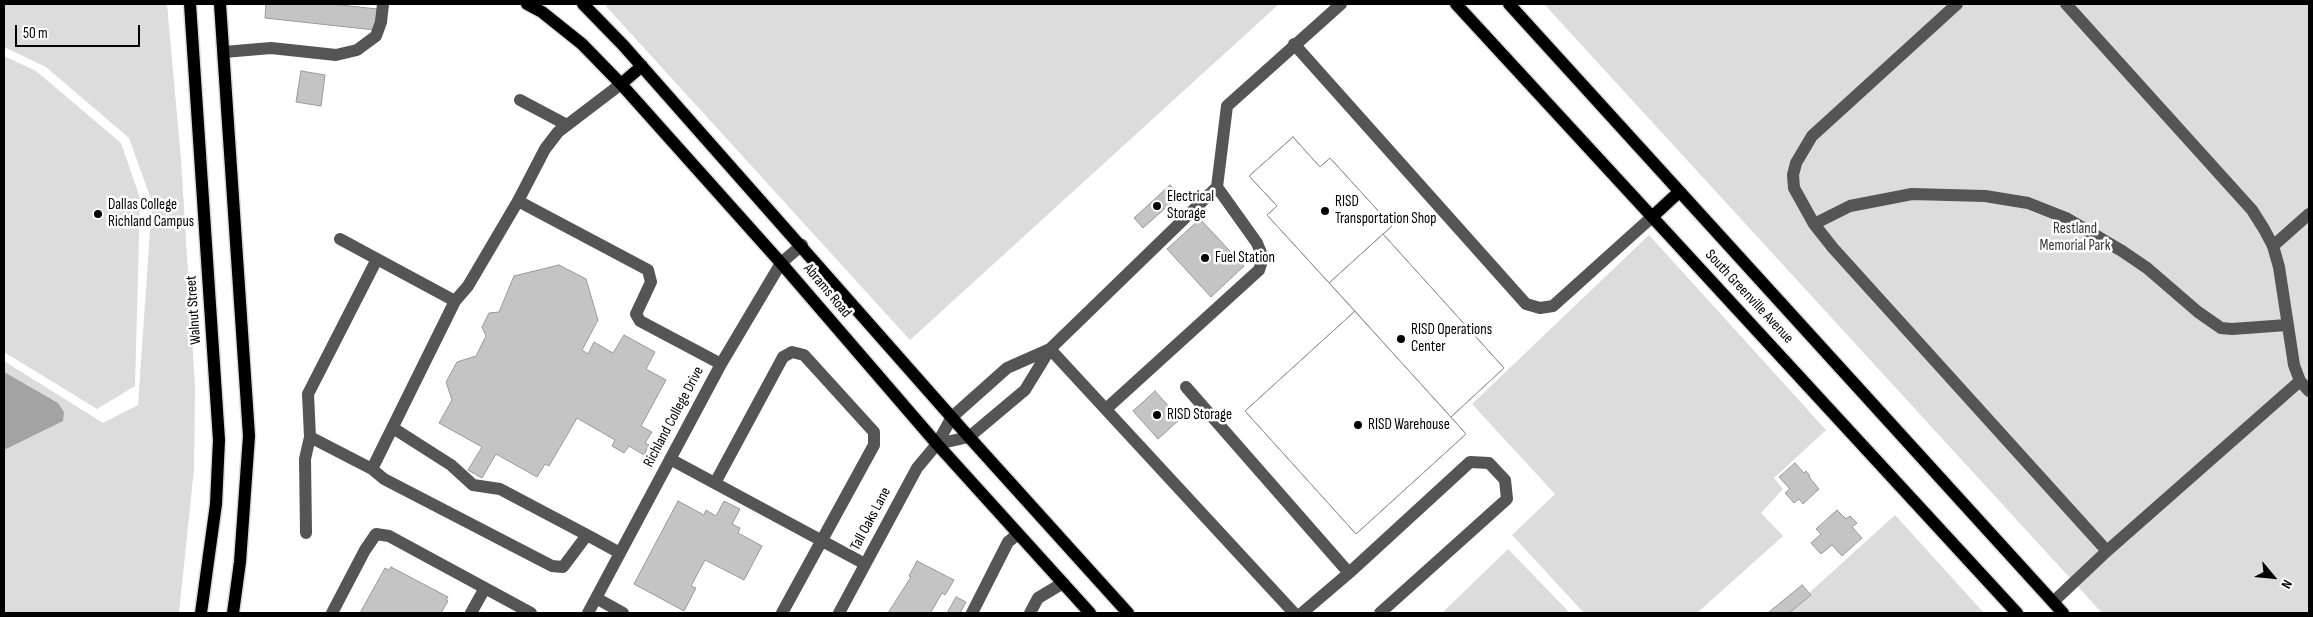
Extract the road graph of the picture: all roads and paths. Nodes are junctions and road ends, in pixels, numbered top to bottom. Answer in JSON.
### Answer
{"nodes":[{"id":1,"x":190,"y":4,"type":"edge"},
{"id":2,"x":220,"y":4,"type":"edge"},
{"id":3,"x":383,"y":4,"type":"edge"},
{"id":4,"x":528,"y":4,"type":"edge"},
{"id":5,"x":583,"y":4,"type":"edge"},
{"id":6,"x":1341,"y":4,"type":"edge"},
{"id":7,"x":1456,"y":4,"type":"edge"},
{"id":8,"x":1509,"y":4,"type":"edge"},
{"id":9,"x":1957,"y":4,"type":"edge"},
{"id":10,"x":2066,"y":4,"type":"edge"},
{"id":11,"x":1294,"y":44,"type":"junction"},
{"id":12,"x":224,"y":52,"type":"junction"},
{"id":13,"x":642,"y":66,"type":"junction"},
{"id":14,"x":621,"y":84,"type":"junction"},
{"id":15,"x":520,"y":100,"type":"dead end"},
{"id":16,"x":567,"y":125,"type":"junction"},
{"id":17,"x":1217,"y":187,"type":"junction"},
{"id":18,"x":1679,"y":192,"type":"junction"},
{"id":19,"x":518,"y":200,"type":"junction"},
{"id":20,"x":2309,"y":214,"type":"edge"},
{"id":21,"x":1652,"y":217,"type":"junction"},
{"id":22,"x":1814,"y":224,"type":"junction"},
{"id":23,"x":340,"y":239,"type":"dead end"},
{"id":24,"x":802,"y":246,"type":"junction"},
{"id":25,"x":2273,"y":246,"type":"junction"},
{"id":26,"x":377,"y":259,"type":"junction"},
{"id":27,"x":781,"y":263,"type":"junction"},
{"id":28,"x":456,"y":300,"type":"junction"},
{"id":29,"x":2286,"y":325,"type":"junction"},
{"id":30,"x":1050,"y":349,"type":"junction"},
{"id":31,"x":721,"y":364,"type":"junction"},
{"id":32,"x":2300,"y":381,"type":"junction"},
{"id":33,"x":1186,"y":387,"type":"dead end"},
{"id":34,"x":2309,"y":391,"type":"edge"},
{"id":35,"x":1106,"y":409,"type":"junction"},
{"id":36,"x":952,"y":417,"type":"junction"},
{"id":37,"x":393,"y":428,"type":"junction"},
{"id":38,"x":310,"y":436,"type":"junction"},
{"id":39,"x":969,"y":437,"type":"junction"},
{"id":40,"x":936,"y":444,"type":"junction"},
{"id":41,"x":670,"y":459,"type":"junction"},
{"id":42,"x":372,"y":469,"type":"junction"},
{"id":43,"x":715,"y":484,"type":"junction"},
{"id":44,"x":306,"y":533,"type":"dead end"},
{"id":45,"x":1018,"y":534,"type":"junction"},
{"id":46,"x":587,"y":535,"type":"junction"},
{"id":47,"x":822,"y":541,"type":"junction"},
{"id":48,"x":2107,"y":551,"type":"junction"},
{"id":49,"x":620,"y":553,"type":"junction"},
{"id":50,"x":865,"y":564,"type":"junction"},
{"id":51,"x":1348,"y":573,"type":"junction"},
{"id":52,"x":1062,"y":583,"type":"junction"},
{"id":53,"x":485,"y":588,"type":"junction"},
{"id":54,"x":596,"y":598,"type":"junction"},
{"id":55,"x":2052,"y":608,"type":"edge"},
{"id":56,"x":201,"y":613,"type":"edge"},
{"id":57,"x":233,"y":613,"type":"edge"},
{"id":58,"x":332,"y":613,"type":"edge"},
{"id":59,"x":471,"y":613,"type":"edge"},
{"id":60,"x":531,"y":613,"type":"edge"},
{"id":61,"x":588,"y":613,"type":"edge"},
{"id":62,"x":623,"y":613,"type":"edge"},
{"id":63,"x":782,"y":613,"type":"edge"},
{"id":64,"x":838,"y":613,"type":"edge"},
{"id":65,"x":972,"y":613,"type":"edge"},
{"id":66,"x":1030,"y":613,"type":"edge"},
{"id":67,"x":1090,"y":613,"type":"edge"},
{"id":68,"x":1128,"y":613,"type":"edge"},
{"id":69,"x":1294,"y":613,"type":"edge"},
{"id":70,"x":1302,"y":613,"type":"edge"},
{"id":71,"x":1380,"y":613,"type":"edge"},
{"id":72,"x":2017,"y":613,"type":"edge"},
{"id":73,"x":2063,"y":613,"type":"edge"}],
"edges":[{"from":1,"to":56,"type":"main road","name":"Walnut Street"},
{"from":2,"to":12,"type":"main road"},
{"from":3,"to":12,"type":"street"},
{"from":4,"to":14,"type":"main road","name":"Abrams Road"},
{"from":5,"to":13,"type":"main road","name":"Abrams Road"},
{"from":6,"to":11,"type":"street"},
{"from":7,"to":21,"type":"main road","name":"South Greenville Avenue"},
{"from":8,"to":18,"type":"main road","name":"South Greenville Avenue"},
{"from":9,"to":22,"type":"street"},
{"from":10,"to":25,"type":"street"},
{"from":11,"to":17,"type":"street"},
{"from":11,"to":21,"type":"street"},
{"from":12,"to":57,"type":"main road"},
{"from":13,"to":14,"type":"main road"},
{"from":13,"to":24,"type":"main road","name":"Abrams Road"},
{"from":14,"to":16,"type":"street"},
{"from":14,"to":27,"type":"main road","name":"Abrams Road"},
{"from":15,"to":16,"type":"street"},
{"from":16,"to":19,"type":"street"},
{"from":17,"to":30,"type":"street"},
{"from":17,"to":35,"type":"street"},
{"from":18,"to":21,"type":"main road"},
{"from":18,"to":55,"type":"main road","name":"South Greenville Avenue"},
{"from":19,"to":28,"type":"street"},
{"from":19,"to":31,"type":"street"},
{"from":20,"to":25,"type":"street"},
{"from":21,"to":72,"type":"main road","name":"South Greenville Avenue"},
{"from":22,"to":29,"type":"street"},
{"from":22,"to":48,"type":"street"},
{"from":23,"to":26,"type":"street"},
{"from":24,"to":27,"type":"street","name":"Richland College Drive"},
{"from":24,"to":36,"type":"main road","name":"Abrams Road"},
{"from":25,"to":29,"type":"street"},
{"from":26,"to":28,"type":"street"},
{"from":26,"to":38,"type":"street"},
{"from":27,"to":31,"type":"street","name":"Richland College Drive"},
{"from":27,"to":40,"type":"main road","name":"Abrams Road"},
{"from":28,"to":37,"type":"street"},
{"from":29,"to":32,"type":"street"},
{"from":30,"to":35,"type":"street"},
{"from":30,"to":36,"type":"street","name":"Tall Oaks Lane"},
{"from":30,"to":39,"type":"street"},
{"from":31,"to":41,"type":"street","name":"Richland College Drive"},
{"from":32,"to":34,"type":"street"},
{"from":32,"to":48,"type":"street"},
{"from":33,"to":51,"type":"street"},
{"from":35,"to":69,"type":"street"},
{"from":36,"to":39,"type":"main road","name":"Abrams Road"},
{"from":36,"to":40,"type":"street","name":"Tall Oaks Lane"},
{"from":37,"to":42,"type":"street"},
{"from":37,"to":46,"type":"street"},
{"from":38,"to":42,"type":"street"},
{"from":38,"to":44,"type":"street"},
{"from":39,"to":40,"type":"street"},
{"from":39,"to":68,"type":"main road","name":"Abrams Road"},
{"from":40,"to":45,"type":"main road","name":"Abrams Road"},
{"from":40,"to":50,"type":"street","name":"Tall Oaks Lane"},
{"from":41,"to":43,"type":"street"},
{"from":41,"to":49,"type":"street","name":"Richland College Drive"},
{"from":42,"to":46,"type":"street"},
{"from":43,"to":47,"type":"street"},
{"from":43,"to":47,"type":"street"},
{"from":45,"to":52,"type":"main road","name":"Abrams Road"},
{"from":45,"to":65,"type":"street"},
{"from":46,"to":49,"type":"street"},
{"from":47,"to":50,"type":"street"},
{"from":47,"to":63,"type":"street"},
{"from":48,"to":55,"type":"street"},
{"from":49,"to":54,"type":"street","name":"Richland College Drive"},
{"from":50,"to":64,"type":"street","name":"Tall Oaks Lane"},
{"from":51,"to":70,"type":"street"},
{"from":51,"to":71,"type":"street"},
{"from":52,"to":66,"type":"street"},
{"from":52,"to":67,"type":"main road","name":"Abrams Road"},
{"from":53,"to":58,"type":"street"},
{"from":53,"to":59,"type":"street"},
{"from":53,"to":60,"type":"street"},
{"from":54,"to":61,"type":"street","name":"Richland College Drive"},
{"from":54,"to":62,"type":"street"},
{"from":55,"to":73,"type":"main road","name":"South Greenville Avenue"}]}
